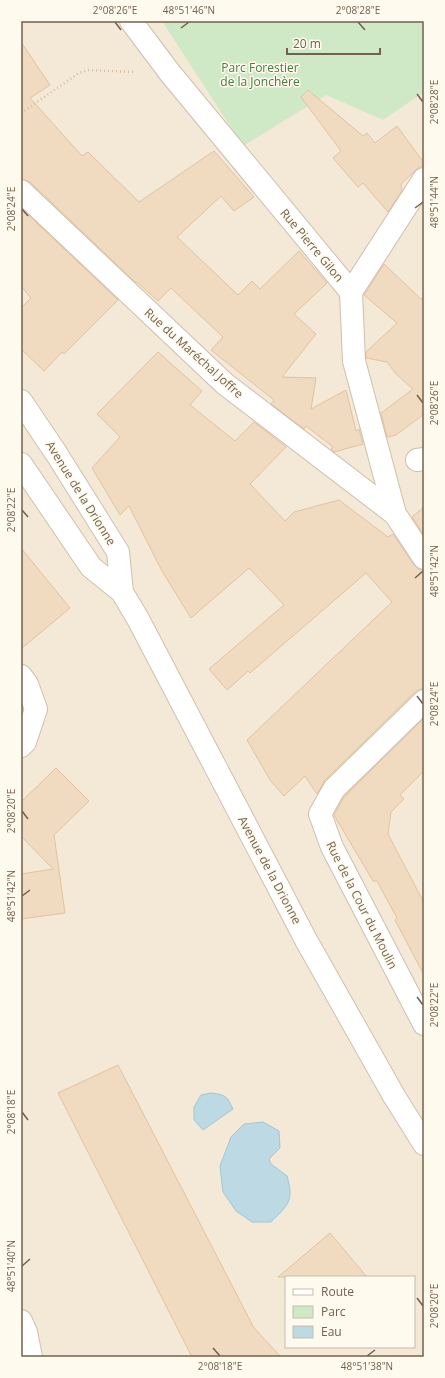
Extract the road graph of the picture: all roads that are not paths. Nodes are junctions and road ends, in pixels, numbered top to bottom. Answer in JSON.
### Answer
{"nodes":[{"id":1,"x":131,"y":21,"type":"edge"},
{"id":2,"x":424,"y":179,"type":"edge"},
{"id":3,"x":21,"y":191,"type":"edge"},
{"id":4,"x":351,"y":292,"type":"junction"},
{"id":5,"x":21,"y":401,"type":"edge"},
{"id":6,"x":21,"y":464,"type":"edge"},
{"id":7,"x":395,"y":514,"type":"junction"},
{"id":8,"x":424,"y":558,"type":"edge"},
{"id":9,"x":122,"y":592,"type":"junction"},
{"id":10,"x":21,"y":676,"type":"edge"},
{"id":11,"x":424,"y":701,"type":"edge"},
{"id":12,"x":21,"y":746,"type":"edge"},
{"id":13,"x":424,"y":1024,"type":"edge"},
{"id":14,"x":424,"y":1144,"type":"edge"},
{"id":15,"x":21,"y":1321,"type":"edge"},
{"id":16,"x":31,"y":1357,"type":"edge"}],
"edges":[{"from":1,"to":4,"type":"street","name":"Rue Pierre Gilon"},
{"from":2,"to":4,"type":"street"},
{"from":3,"to":7,"type":"street","name":"Rue du Maréchal Joffre"},
{"from":4,"to":7,"type":"street","name":"Rue Pierre Gilon"},
{"from":5,"to":9,"type":"street","name":"Avenue de la Drionne"},
{"from":6,"to":9,"type":"street","name":"Avenue de la Drionne"},
{"from":7,"to":8,"type":"street","name":"Rue du Maréchal Joffre"},
{"from":9,"to":14,"type":"street","name":"Avenue de la Drionne"},
{"from":10,"to":12,"type":"street"},
{"from":11,"to":13,"type":"street","name":"Rue de la Cour du Moulin"},
{"from":15,"to":16,"type":"street"}]}
